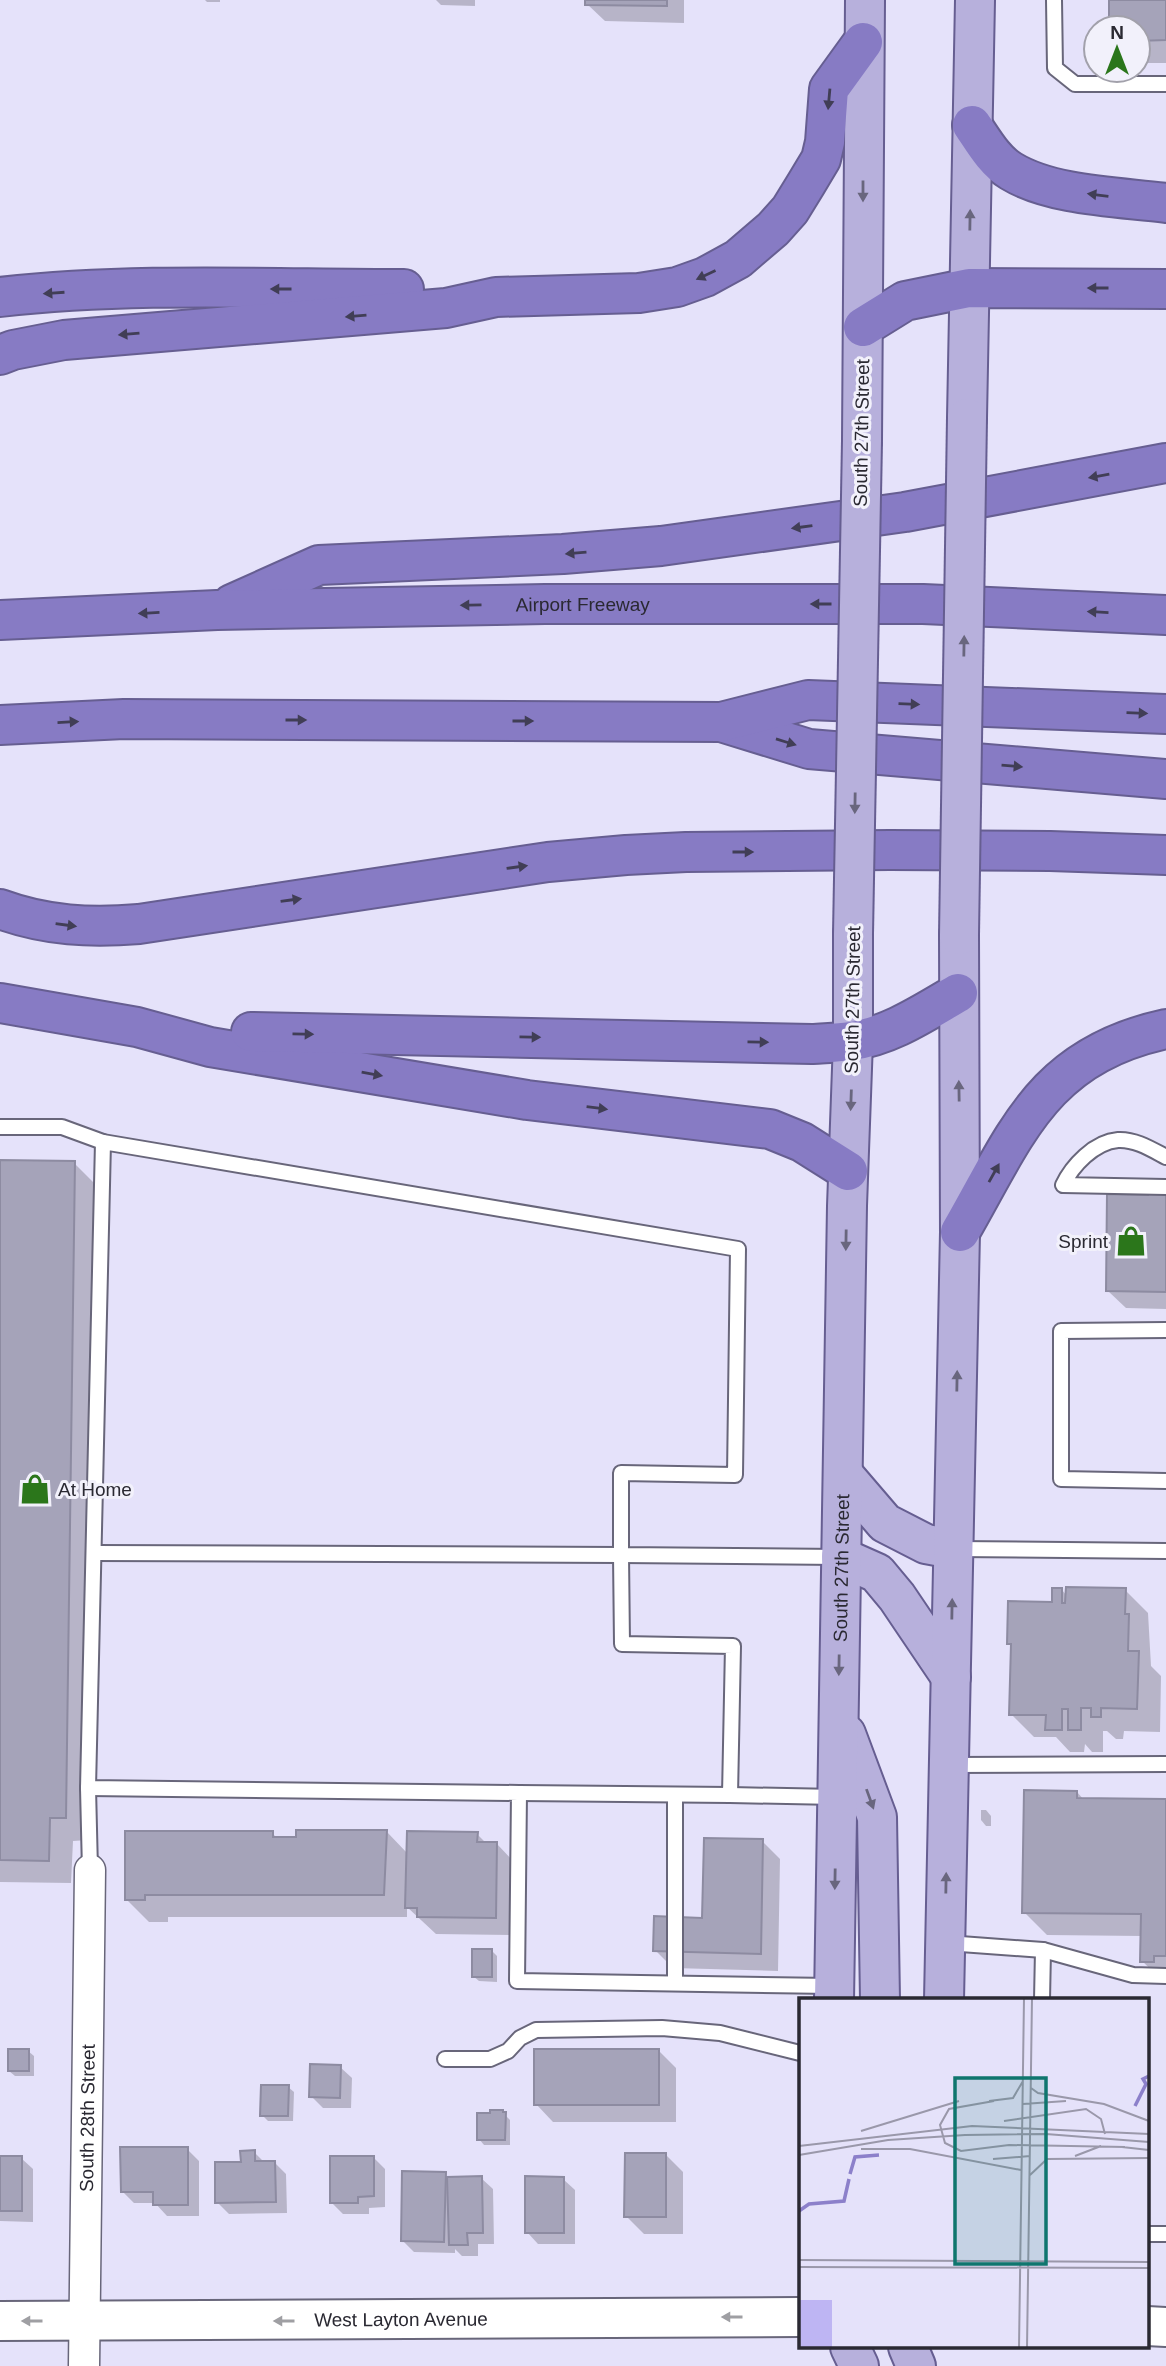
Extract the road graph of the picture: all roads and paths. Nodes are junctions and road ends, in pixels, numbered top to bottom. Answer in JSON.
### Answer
{"nodes":[{"id":1,"x":865,"y":0,"type":"edge"},
{"id":2,"x":975,"y":0,"type":"edge"},
{"id":3,"x":1054,"y":0,"type":"edge"},
{"id":4,"x":863,"y":42,"type":"junction"},
{"id":5,"x":1166,"y":84,"type":"edge"},
{"id":6,"x":972,"y":125,"type":"junction"},
{"id":7,"x":1166,"y":203,"type":"edge"},
{"id":8,"x":969,"y":288,"type":"junction"},
{"id":9,"x":1166,"y":289,"type":"edge"},
{"id":10,"x":496,"y":297,"type":"junction"},
{"id":11,"x":0,"y":298,"type":"edge"},
{"id":12,"x":863,"y":327,"type":"junction"},
{"id":13,"x":0,"y":355,"type":"edge"},
{"id":14,"x":1166,"y":463,"type":"edge"},
{"id":15,"x":217,"y":610,"type":"junction"},
{"id":16,"x":1166,"y":615,"type":"edge"},
{"id":17,"x":0,"y":620,"type":"edge"},
{"id":18,"x":1166,"y":714,"type":"edge"},
{"id":19,"x":721,"y":722,"type":"junction"},
{"id":20,"x":0,"y":725,"type":"edge"},
{"id":21,"x":1166,"y":779,"type":"edge"},
{"id":22,"x":1166,"y":855,"type":"edge"},
{"id":23,"x":0,"y":909,"type":"edge"},
{"id":24,"x":958,"y":992,"type":"junction"},
{"id":25,"x":0,"y":1003,"type":"edge"},
{"id":26,"x":137,"y":1027,"type":"junction"},
{"id":27,"x":1166,"y":1028,"type":"edge"},
{"id":28,"x":853,"y":1041,"type":"junction"},
{"id":29,"x":0,"y":1127,"type":"edge"},
{"id":30,"x":103,"y":1142,"type":"junction"},
{"id":31,"x":1166,"y":1157,"type":"edge"},
{"id":32,"x":848,"y":1171,"type":"junction"},
{"id":33,"x":1166,"y":1187,"type":"edge"},
{"id":34,"x":960,"y":1233,"type":"junction"},
{"id":35,"x":1166,"y":1330,"type":"edge"},
{"id":36,"x":842,"y":1474,"type":"junction"},
{"id":37,"x":1166,"y":1481,"type":"edge"},
{"id":38,"x":953,"y":1549,"type":"junction"},
{"id":39,"x":1166,"y":1551,"type":"edge"},
{"id":40,"x":94,"y":1553,"type":"junction"},
{"id":41,"x":621,"y":1555,"type":"junction"},
{"id":42,"x":841,"y":1557,"type":"junction"},
{"id":43,"x":951,"y":1677,"type":"junction"},
{"id":44,"x":838,"y":1712,"type":"junction"},
{"id":45,"x":1166,"y":1764,"type":"edge"},
{"id":46,"x":949,"y":1765,"type":"junction"},
{"id":47,"x":88,"y":1788,"type":"junction"},
{"id":48,"x":519,"y":1793,"type":"junction"},
{"id":49,"x":676,"y":1795,"type":"junction"},
{"id":50,"x":730,"y":1795,"type":"junction"},
{"id":51,"x":837,"y":1797,"type":"junction"},
{"id":52,"x":90,"y":1870,"type":"joint"},
{"id":53,"x":945,"y":1943,"type":"junction"},
{"id":54,"x":1043,"y":1950,"type":"junction"},
{"id":55,"x":1166,"y":1976,"type":"edge"},
{"id":56,"x":675,"y":1983,"type":"junction"},
{"id":57,"x":834,"y":1993,"type":"edge"},
{"id":58,"x":880,"y":1998,"type":"edge"},
{"id":59,"x":944,"y":1998,"type":"edge"},
{"id":60,"x":1042,"y":1998,"type":"edge"},
{"id":61,"x":799,"y":2053,"type":"edge"},
{"id":62,"x":445,"y":2059,"type":"dead end"},
{"id":63,"x":1148,"y":2234,"type":"edge"},
{"id":64,"x":1166,"y":2234,"type":"edge"},
{"id":65,"x":799,"y":2317,"type":"edge"},
{"id":66,"x":0,"y":2321,"type":"edge"},
{"id":67,"x":86,"y":2322,"type":"junction"},
{"id":68,"x":1148,"y":2326,"type":"edge"},
{"id":69,"x":1166,"y":2326,"type":"edge"},
{"id":70,"x":834,"y":2348,"type":"edge"},
{"id":71,"x":850,"y":2348,"type":"edge"},
{"id":72,"x":908,"y":2348,"type":"edge"},
{"id":73,"x":935,"y":2348,"type":"edge"},
{"id":74,"x":84,"y":2366,"type":"edge"},
{"id":75,"x":834,"y":2366,"type":"edge"},
{"id":76,"x":859,"y":2366,"type":"edge"},
{"id":77,"x":916,"y":2366,"type":"edge"},
{"id":78,"x":935,"y":2366,"type":"edge"}],
"edges":[{"from":1,"to":4,"type":"main road","name":"South 27th Street"},
{"from":2,"to":6,"type":"main road"},
{"from":3,"to":5,"type":"lane"},
{"from":4,"to":10,"type":"highway","one_way":true},
{"from":4,"to":12,"type":"main road","name":"South 27th Street","one_way":true},
{"from":7,"to":6,"type":"highway","one_way":true},
{"from":8,"to":6,"type":"main road","one_way":true},
{"from":9,"to":8,"type":"highway","one_way":true},
{"from":8,"to":12,"type":"highway"},
{"from":24,"to":8,"type":"main road","one_way":true,"bridge":true},
{"from":10,"to":11,"type":"highway","one_way":true},
{"from":10,"to":13,"type":"highway","one_way":true},
{"from":12,"to":28,"type":"main road","name":"South 27th Street","one_way":true,"bridge":true},
{"from":14,"to":15,"type":"highway","one_way":true},
{"from":16,"to":15,"type":"highway","name":"Airport Freeway","one_way":true},
{"from":15,"to":17,"type":"highway","name":"Airport Freeway","one_way":true},
{"from":19,"to":18,"type":"highway","one_way":true},
{"from":20,"to":19,"type":"highway","one_way":true},
{"from":19,"to":21,"type":"highway","one_way":true},
{"from":23,"to":22,"type":"highway","one_way":true},
{"from":24,"to":28,"type":"highway"},
{"from":34,"to":24,"type":"main road","one_way":true},
{"from":25,"to":26,"type":"highway"},
{"from":26,"to":28,"type":"highway","one_way":true},
{"from":26,"to":32,"type":"highway","one_way":true},
{"from":34,"to":27,"type":"highway","one_way":true},
{"from":28,"to":32,"type":"main road","name":"South 27th Street","one_way":true},
{"from":29,"to":30,"type":"lane"},
{"from":30,"to":40,"type":"lane"},
{"from":30,"to":41,"type":"lane"},
{"from":31,"to":33,"type":"lane"},
{"from":32,"to":36,"type":"main road","name":"South 27th Street","one_way":true},
{"from":38,"to":34,"type":"main road","one_way":true},
{"from":35,"to":37,"type":"lane"},
{"from":36,"to":38,"type":"main road"},
{"from":36,"to":42,"type":"main road","name":"South 27th Street"},
{"from":38,"to":39,"type":"lane"},
{"from":43,"to":38,"type":"main road","one_way":true},
{"from":40,"to":41,"type":"lane"},
{"from":40,"to":47,"type":"lane"},
{"from":41,"to":42,"type":"lane"},
{"from":41,"to":50,"type":"lane"},
{"from":42,"to":43,"type":"main road"},
{"from":42,"to":44,"type":"main road","name":"South 27th Street","one_way":true},
{"from":43,"to":46,"type":"main road"},
{"from":44,"to":51,"type":"main road","name":"South 27th Street"},
{"from":44,"to":58,"type":"main road","one_way":true},
{"from":45,"to":46,"type":"lane"},
{"from":53,"to":46,"type":"main road","one_way":true},
{"from":47,"to":48,"type":"lane"},
{"from":47,"to":52,"type":"lane"},
{"from":48,"to":49,"type":"lane"},
{"from":48,"to":56,"type":"lane"},
{"from":49,"to":50,"type":"lane"},
{"from":49,"to":56,"type":"lane"},
{"from":50,"to":51,"type":"lane"},
{"from":51,"to":57,"type":"main road","name":"South 27th Street","one_way":true},
{"from":52,"to":67,"type":"street","name":"South 28th Street"},
{"from":53,"to":54,"type":"lane"},
{"from":53,"to":59,"type":"main road"},
{"from":54,"to":55,"type":"lane"},
{"from":54,"to":60,"type":"lane"},
{"from":56,"to":57,"type":"lane"},
{"from":61,"to":62,"type":"lane"},
{"from":63,"to":64,"type":"lane"},
{"from":65,"to":67,"type":"main road","name":"West Layton Avenue","one_way":true},
{"from":67,"to":66,"type":"main road","name":"West Layton Avenue","one_way":true},
{"from":67,"to":74,"type":"street","name":"South 28th Street"},
{"from":68,"to":69,"type":"main road"},
{"from":70,"to":75,"type":"main road"},
{"from":71,"to":76,"type":"main road"},
{"from":72,"to":77,"type":"main road"},
{"from":73,"to":78,"type":"main road"}]}
